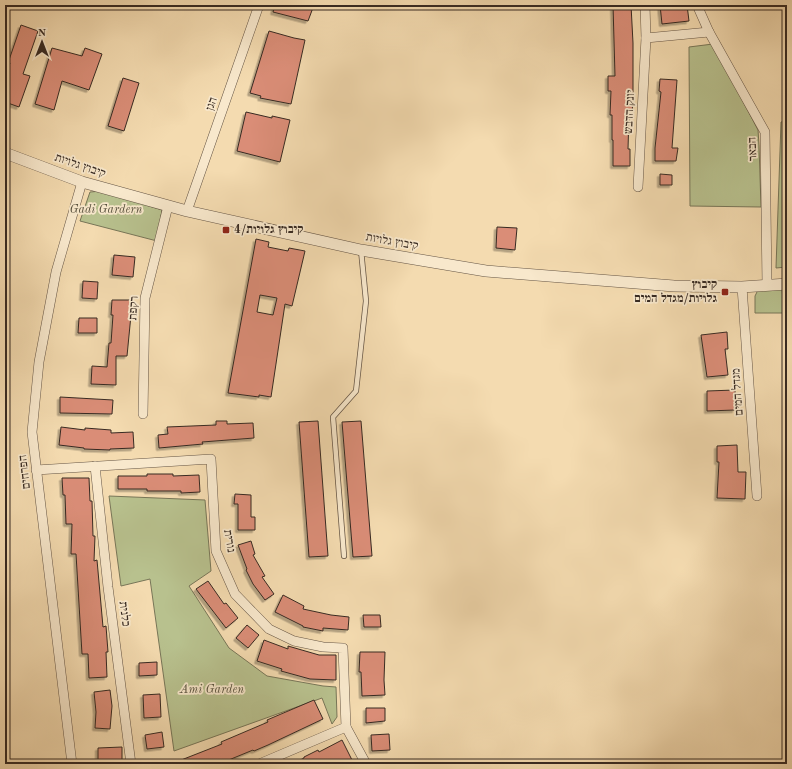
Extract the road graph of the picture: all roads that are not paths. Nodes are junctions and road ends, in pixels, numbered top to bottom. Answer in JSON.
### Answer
{"nodes":[{"id":1,"x":259,"y":5,"type":"edge"},
{"id":2,"x":645,"y":5,"type":"edge"},
{"id":3,"x":697,"y":5,"type":"edge"},
{"id":4,"x":709,"y":32,"type":"junction"},
{"id":5,"x":646,"y":38,"type":"junction"},
{"id":6,"x":5,"y":153,"type":"edge"},
{"id":7,"x":82,"y":182,"type":"junction"},
{"id":8,"x":638,"y":187,"type":"dead end"},
{"id":9,"x":168,"y":206,"type":"junction"},
{"id":10,"x":187,"y":212,"type":"junction"},
{"id":11,"x":361,"y":250,"type":"junction"},
{"id":12,"x":787,"y":284,"type":"edge"},
{"id":13,"x":767,"y":285,"type":"junction"},
{"id":14,"x":742,"y":287,"type":"junction"},
{"id":15,"x":143,"y":414,"type":"dead end"},
{"id":16,"x":95,"y":466,"type":"junction"},
{"id":17,"x":36,"y":470,"type":"junction"},
{"id":18,"x":757,"y":496,"type":"dead end"},
{"id":19,"x":344,"y":556,"type":"dead end"},
{"id":20,"x":346,"y":727,"type":"junction"},
{"id":21,"x":365,"y":762,"type":"dead end"},
{"id":22,"x":72,"y":764,"type":"edge"},
{"id":23,"x":131,"y":764,"type":"edge"},
{"id":24,"x":259,"y":764,"type":"edge"}],
"edges":[{"from":1,"to":10,"type":"street","name":"הגן"},
{"from":2,"to":5,"type":"street","name":"יונק הדבש"},
{"from":3,"to":4,"type":"street","name":"הבאר"},
{"from":4,"to":5,"type":"street"},
{"from":4,"to":13,"type":"street","name":"הבאר"},
{"from":5,"to":8,"type":"street","name":"יונק הדבש"},
{"from":6,"to":7,"type":"street","name":"קיבוץ גלויות"},
{"from":7,"to":9,"type":"street","name":"קיבוץ גלויות"},
{"from":7,"to":17,"type":"street","name":"הפרחים"},
{"from":9,"to":10,"type":"street","name":"קיבוץ גלויות"},
{"from":9,"to":15,"type":"street","name":"רקפת"},
{"from":10,"to":11,"type":"street","name":"קיבוץ גלויות"},
{"from":11,"to":14,"type":"street","name":"קיבוץ גלויות"},
{"from":11,"to":19,"type":"lane"},
{"from":12,"to":13,"type":"street","name":"קיבוץ גלויות"},
{"from":13,"to":14,"type":"street","name":"קיבוץ גלויות"},
{"from":14,"to":18,"type":"street","name":"מגדל המים"},
{"from":16,"to":17,"type":"street","name":"נורית"},
{"from":16,"to":20,"type":"street","name":"נורית"},
{"from":16,"to":23,"type":"street","name":"כלנית"},
{"from":17,"to":22,"type":"street","name":"הפרחים"},
{"from":20,"to":21,"type":"street","name":"נורית"},
{"from":20,"to":24,"type":"street"}]}
